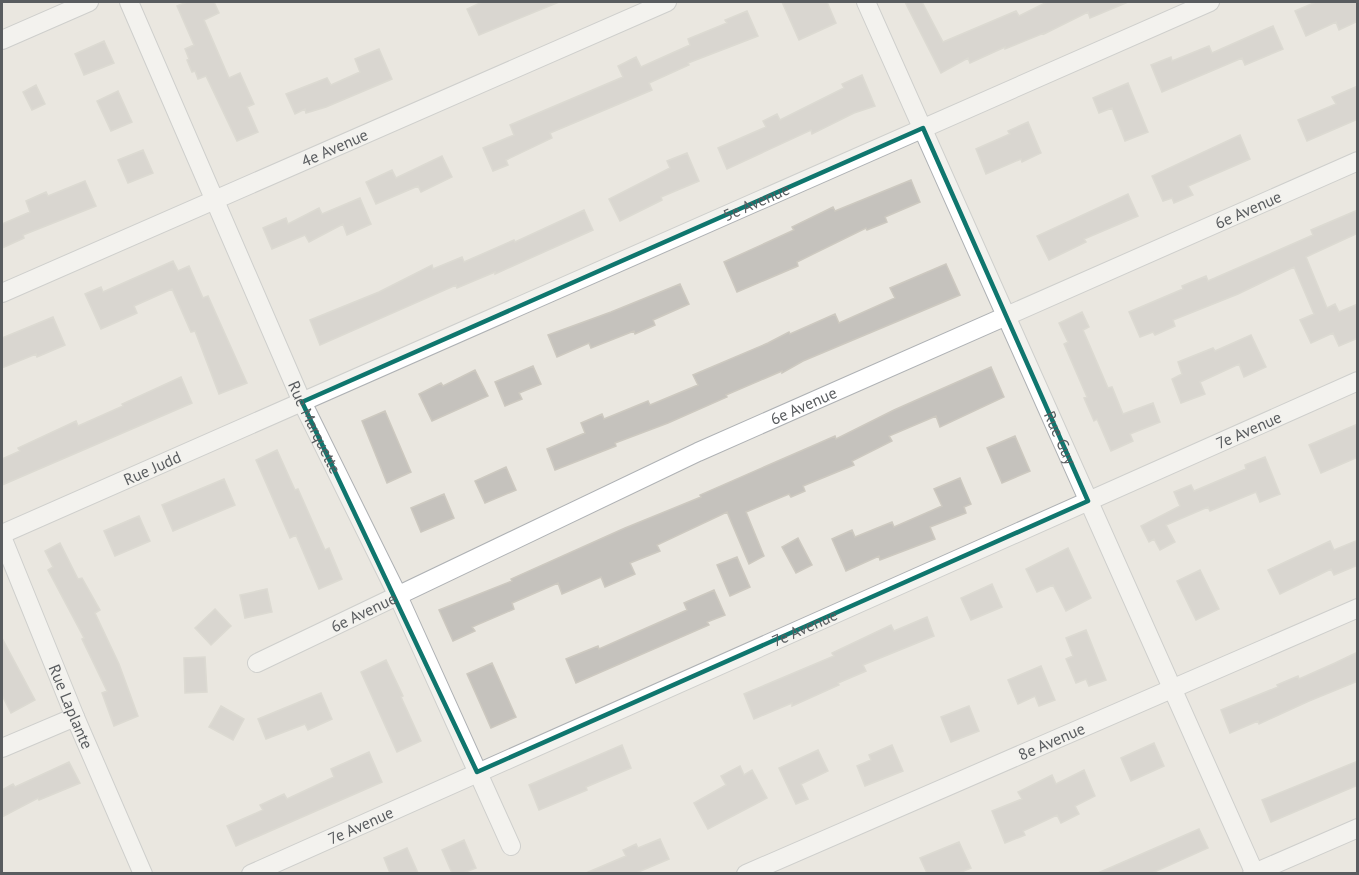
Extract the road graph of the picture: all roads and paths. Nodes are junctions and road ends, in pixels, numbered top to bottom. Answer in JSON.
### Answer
{"nodes":[{"id":1,"x":90,"y":2,"type":"edge"},
{"id":2,"x":129,"y":2,"type":"edge"},
{"id":3,"x":667,"y":2,"type":"edge"},
{"id":4,"x":866,"y":2,"type":"edge"},
{"id":5,"x":1209,"y":2,"type":"edge"},
{"id":6,"x":2,"y":40,"type":"edge"},
{"id":7,"x":923,"y":128,"type":"junction"},
{"id":8,"x":1358,"y":161,"type":"edge"},
{"id":9,"x":214,"y":199,"type":"junction"},
{"id":10,"x":2,"y":293,"type":"edge"},
{"id":11,"x":1005,"y":315,"type":"junction"},
{"id":12,"x":1358,"y":381,"type":"edge"},
{"id":13,"x":302,"y":402,"type":"junction"},
{"id":14,"x":1088,"y":501,"type":"junction"},
{"id":15,"x":2,"y":536,"type":"edge"},
{"id":16,"x":398,"y":596,"type":"junction"},
{"id":17,"x":1358,"y":608,"type":"edge"},
{"id":18,"x":257,"y":663,"type":"dead end"},
{"id":19,"x":1171,"y":688,"type":"junction"},
{"id":20,"x":75,"y":717,"type":"junction"},
{"id":21,"x":2,"y":748,"type":"edge"},
{"id":22,"x":477,"y":772,"type":"junction"},
{"id":23,"x":1358,"y":828,"type":"edge"},
{"id":24,"x":511,"y":846,"type":"dead end"},
{"id":25,"x":143,"y":873,"type":"edge"},
{"id":26,"x":251,"y":873,"type":"edge"},
{"id":27,"x":746,"y":873,"type":"edge"},
{"id":28,"x":1254,"y":873,"type":"edge"}],
"edges":[{"from":1,"to":6,"type":"street"},
{"from":2,"to":9,"type":"street","name":"Rue Marquette"},
{"from":3,"to":9,"type":"street","name":"4e Avenue"},
{"from":4,"to":7,"type":"street","name":"Rue Guy"},
{"from":5,"to":7,"type":"street","name":"5e Avenue"},
{"from":7,"to":11,"type":"street","name":"Rue Guy"},
{"from":7,"to":13,"type":"street","name":"5e Avenue"},
{"from":8,"to":11,"type":"street","name":"6e Avenue"},
{"from":9,"to":10,"type":"street","name":"4e Avenue"},
{"from":9,"to":13,"type":"street","name":"Rue Marquette"},
{"from":11,"to":14,"type":"street","name":"Rue Guy"},
{"from":11,"to":16,"type":"street","name":"6e Avenue"},
{"from":12,"to":14,"type":"street","name":"7e Avenue"},
{"from":13,"to":15,"type":"street","name":"Rue Judd"},
{"from":13,"to":16,"type":"street","name":"Rue Marquette"},
{"from":14,"to":19,"type":"street","name":"Rue Guy"},
{"from":14,"to":22,"type":"street","name":"7e Avenue"},
{"from":15,"to":20,"type":"street","name":"Rue Laplante"},
{"from":16,"to":18,"type":"street","name":"6e Avenue"},
{"from":16,"to":22,"type":"street","name":"Rue Marquette"},
{"from":17,"to":19,"type":"street","name":"8e Avenue"},
{"from":19,"to":27,"type":"street","name":"8e Avenue"},
{"from":19,"to":28,"type":"street","name":"Rue Guy"},
{"from":20,"to":21,"type":"street"},
{"from":20,"to":25,"type":"street","name":"Rue Laplante"},
{"from":22,"to":24,"type":"street","name":"Rue Marquette"},
{"from":22,"to":26,"type":"street","name":"7e Avenue"},
{"from":23,"to":28,"type":"street"}]}
